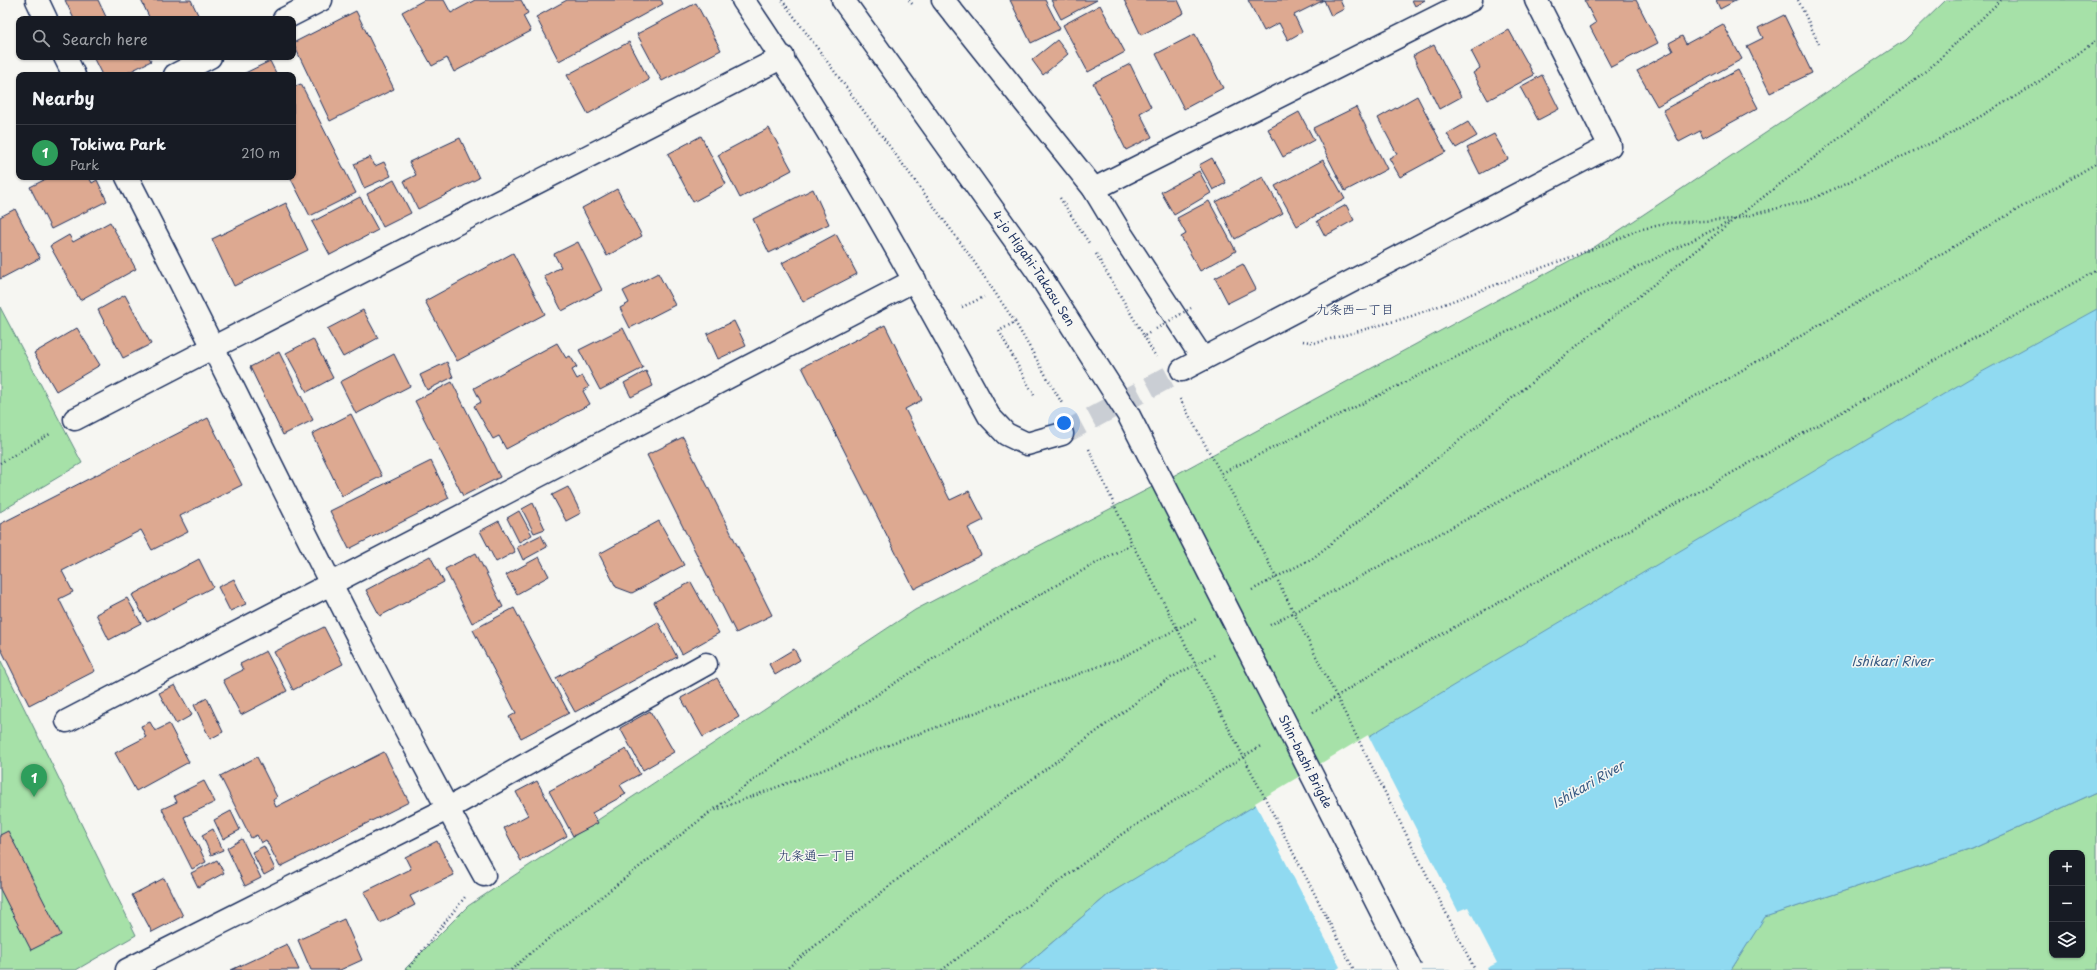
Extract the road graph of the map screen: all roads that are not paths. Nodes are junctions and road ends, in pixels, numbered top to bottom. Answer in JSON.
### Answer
{"nodes":[{"id":1,"x":37,"y":0,"type":"edge"},
{"id":2,"x":321,"y":0,"type":"edge"},
{"id":3,"x":744,"y":0,"type":"edge"},
{"id":4,"x":843,"y":0,"type":"edge"},
{"id":5,"x":942,"y":0,"type":"edge"},
{"id":6,"x":1471,"y":0,"type":"edge"},
{"id":7,"x":1536,"y":0,"type":"edge"},
{"id":8,"x":45,"y":16,"type":"edge"},
{"id":9,"x":290,"y":16,"type":"edge"},
{"id":10,"x":783,"y":57,"type":"junction"},
{"id":11,"x":66,"y":60,"type":"edge"},
{"id":12,"x":204,"y":60,"type":"edge"},
{"id":13,"x":72,"y":72,"type":"edge"},
{"id":14,"x":181,"y":72,"type":"edge"},
{"id":15,"x":129,"y":180,"type":"edge"},
{"id":16,"x":1094,"y":188,"type":"junction"},
{"id":17,"x":915,"y":280,"type":"junction"},
{"id":18,"x":214,"y":346,"type":"junction"},
{"id":19,"x":1202,"y":359,"type":"junction"},
{"id":20,"x":1182,"y":370,"type":"tunnel mouth"},
{"id":21,"x":74,"y":420,"type":"road end"},
{"id":22,"x":1062,"y":434,"type":"tunnel mouth"},
{"id":23,"x":1199,"y":553,"type":"joint"},
{"id":24,"x":332,"y":583,"type":"junction"},
{"id":25,"x":706,"y":664,"type":"dead end"},
{"id":26,"x":67,"y":722,"type":"dead end"},
{"id":27,"x":447,"y":808,"type":"junction"},
{"id":28,"x":484,"y":874,"type":"road end"},
{"id":29,"x":127,"y":970,"type":"edge"},
{"id":30,"x":1411,"y":970,"type":"edge"}],
"edges":[{"from":1,"to":8,"type":"street"},
{"from":2,"to":9,"type":"street"},
{"from":3,"to":10,"type":"street"},
{"from":4,"to":23,"type":"street","name":"4-jo Higahi-Takasu Sen"},
{"from":5,"to":16,"type":"street"},
{"from":6,"to":16,"type":"street"},
{"from":7,"to":19,"type":"street"},
{"from":10,"to":17,"type":"street"},
{"from":10,"to":18,"type":"street"},
{"from":11,"to":13,"type":"street"},
{"from":12,"to":14,"type":"street"},
{"from":15,"to":18,"type":"street"},
{"from":16,"to":19,"type":"street"},
{"from":17,"to":22,"type":"street"},
{"from":17,"to":24,"type":"street"},
{"from":18,"to":21,"type":"street"},
{"from":18,"to":24,"type":"street"},
{"from":19,"to":20,"type":"street"},
{"from":23,"to":30,"type":"street","name":"Shin-bashi Brigde","bridge":true},
{"from":24,"to":26,"type":"street"},
{"from":24,"to":27,"type":"street"},
{"from":25,"to":27,"type":"street"},
{"from":27,"to":28,"type":"street"},
{"from":27,"to":29,"type":"street"}]}
